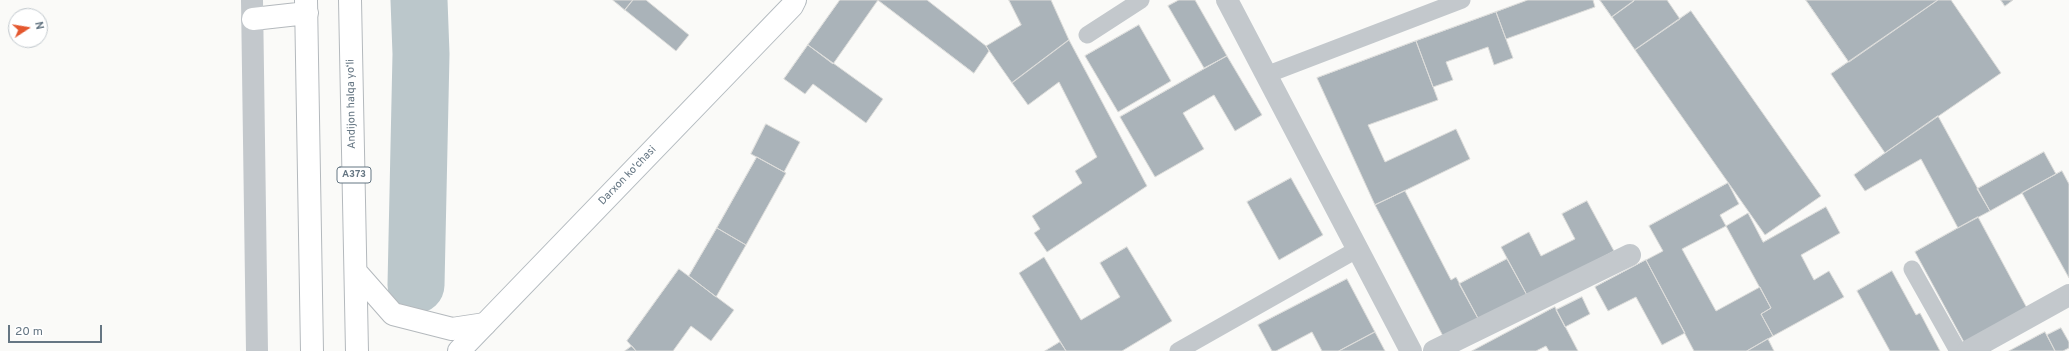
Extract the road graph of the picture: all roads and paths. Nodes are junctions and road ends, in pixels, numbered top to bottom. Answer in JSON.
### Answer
{"nodes":[{"id":1,"x":350,"y":0,"type":"edge"},
{"id":2,"x":795,"y":0,"type":"edge"},
{"id":3,"x":1141,"y":0,"type":"edge"},
{"id":4,"x":1227,"y":0,"type":"edge"},
{"id":5,"x":1462,"y":0,"type":"edge"},
{"id":6,"x":307,"y":6,"type":"edge"},
{"id":7,"x":252,"y":9,"type":"edge"},
{"id":8,"x":1087,"y":35,"type":"dead end"},
{"id":9,"x":1266,"y":74,"type":"junction"},
{"id":10,"x":1358,"y":249,"type":"junction"},
{"id":11,"x":1630,"y":255,"type":"dead end"},
{"id":12,"x":1912,"y":269,"type":"dead end"},
{"id":13,"x":356,"y":272,"type":"junction"},
{"id":14,"x":2069,"y":295,"type":"edge"},
{"id":15,"x":485,"y":324,"type":"junction"},
{"id":16,"x":257,"y":351,"type":"edge"},
{"id":17,"x":312,"y":351,"type":"edge"},
{"id":18,"x":358,"y":351,"type":"edge"},
{"id":19,"x":459,"y":351,"type":"edge"},
{"id":20,"x":1178,"y":351,"type":"edge"},
{"id":21,"x":1411,"y":351,"type":"edge"},
{"id":22,"x":1434,"y":351,"type":"edge"},
{"id":23,"x":1958,"y":351,"type":"edge"},
{"id":24,"x":1968,"y":351,"type":"edge"}],
"edges":[{"from":1,"to":13,"type":"main road","name":"Andijon halqa yo‘li","number":"A373"},
{"from":2,"to":15,"type":"main road","name":"Darxon ko'chasi"},
{"from":3,"to":8,"type":"lane"},
{"from":4,"to":9,"type":"street"},
{"from":5,"to":9,"type":"lane"},
{"from":6,"to":7,"type":"main road"},
{"from":6,"to":17,"type":"main road"},
{"from":7,"to":16,"type":"street"},
{"from":9,"to":10,"type":"street"},
{"from":10,"to":20,"type":"lane"},
{"from":10,"to":21,"type":"street"},
{"from":11,"to":22,"type":"street"},
{"from":12,"to":23,"type":"lane"},
{"from":13,"to":15,"type":"main road"},
{"from":13,"to":18,"type":"main road","name":"Andijon halqa yo‘li","number":"A373"},
{"from":14,"to":24,"type":"street"},
{"from":15,"to":19,"type":"main road","name":"Darxon ko'chasi"}]}
